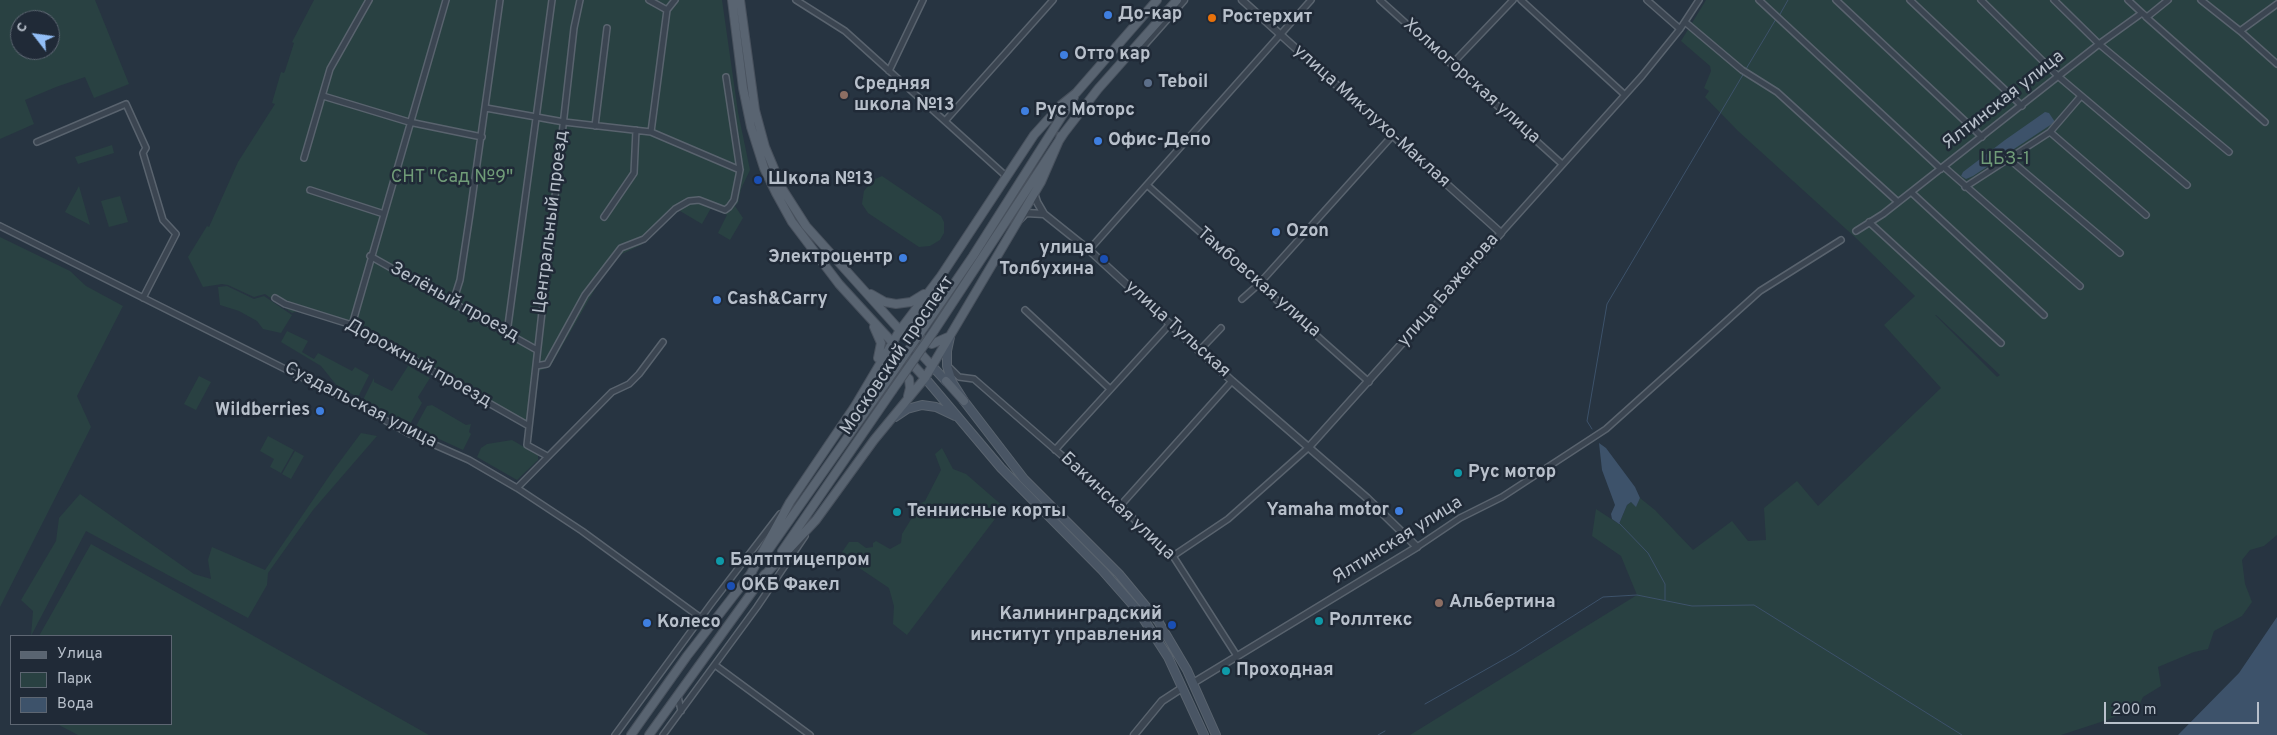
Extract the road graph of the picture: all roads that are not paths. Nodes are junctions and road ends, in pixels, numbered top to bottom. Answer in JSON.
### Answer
{"nodes":[{"id":1,"x":369,"y":0,"type":"edge"},
{"id":2,"x":446,"y":0,"type":"edge"},
{"id":3,"x":500,"y":0,"type":"edge"},
{"id":4,"x":552,"y":0,"type":"edge"},
{"id":5,"x":580,"y":0,"type":"edge"},
{"id":6,"x":648,"y":0,"type":"edge"},
{"id":7,"x":675,"y":0,"type":"edge"},
{"id":8,"x":732,"y":0,"type":"edge"},
{"id":9,"x":740,"y":0,"type":"edge"},
{"id":10,"x":796,"y":0,"type":"edge"},
{"id":11,"x":924,"y":0,"type":"edge"},
{"id":12,"x":1053,"y":0,"type":"edge"},
{"id":13,"x":1157,"y":0,"type":"edge"},
{"id":14,"x":1177,"y":0,"type":"edge"},
{"id":15,"x":1184,"y":0,"type":"edge"},
{"id":16,"x":1242,"y":0,"type":"edge"},
{"id":17,"x":1311,"y":0,"type":"edge"},
{"id":18,"x":1380,"y":0,"type":"edge"},
{"id":19,"x":1513,"y":0,"type":"edge"},
{"id":20,"x":1521,"y":0,"type":"edge"},
{"id":21,"x":1647,"y":0,"type":"edge"},
{"id":22,"x":1699,"y":0,"type":"edge"},
{"id":23,"x":1759,"y":0,"type":"edge"},
{"id":24,"x":1836,"y":0,"type":"edge"},
{"id":25,"x":1910,"y":0,"type":"edge"},
{"id":26,"x":1981,"y":0,"type":"edge"},
{"id":27,"x":2054,"y":0,"type":"edge"},
{"id":28,"x":2128,"y":0,"type":"edge"},
{"id":29,"x":2168,"y":0,"type":"edge"},
{"id":30,"x":2201,"y":0,"type":"edge"},
{"id":31,"x":2277,"y":4,"type":"edge"},
{"id":32,"x":667,"y":10,"type":"junction"},
{"id":33,"x":2143,"y":14,"type":"junction"},
{"id":34,"x":1685,"y":22,"type":"junction"},
{"id":35,"x":607,"y":28,"type":"dead end"},
{"id":36,"x":1680,"y":29,"type":"junction"},
{"id":37,"x":2240,"y":31,"type":"junction"},
{"id":38,"x":1280,"y":35,"type":"junction"},
{"id":39,"x":2100,"y":44,"type":"junction"},
{"id":40,"x":1128,"y":56,"type":"junction"},
{"id":41,"x":1452,"y":64,"type":"junction"},
{"id":42,"x":2277,"y":64,"type":"edge"},
{"id":43,"x":889,"y":71,"type":"junction"},
{"id":44,"x":726,"y":77,"type":"dead end"},
{"id":45,"x":2059,"y":77,"type":"junction"},
{"id":46,"x":1076,"y":93,"type":"junction"},
{"id":47,"x":1625,"y":95,"type":"junction"},
{"id":48,"x":323,"y":96,"type":"junction"},
{"id":49,"x":2081,"y":96,"type":"junction"},
{"id":50,"x":2022,"y":106,"type":"junction"},
{"id":51,"x":486,"y":108,"type":"junction"},
{"id":52,"x":535,"y":118,"type":"junction"},
{"id":53,"x":944,"y":121,"type":"junction"},
{"id":54,"x":409,"y":122,"type":"junction"},
{"id":55,"x":564,"y":122,"type":"junction"},
{"id":56,"x":2265,"y":122,"type":"dead end"},
{"id":57,"x":595,"y":126,"type":"junction"},
{"id":58,"x":636,"y":130,"type":"junction"},
{"id":59,"x":651,"y":132,"type":"junction"},
{"id":60,"x":2050,"y":132,"type":"junction"},
{"id":61,"x":1061,"y":136,"type":"junction"},
{"id":62,"x":1392,"y":136,"type":"junction"},
{"id":63,"x":482,"y":137,"type":"junction"},
{"id":64,"x":1982,"y":137,"type":"junction"},
{"id":65,"x":37,"y":142,"type":"dead end"},
{"id":66,"x":2229,"y":152,"type":"dead end"},
{"id":67,"x":304,"y":158,"type":"dead end"},
{"id":68,"x":2009,"y":159,"type":"junction"},
{"id":69,"x":1562,"y":164,"type":"junction"},
{"id":70,"x":1943,"y":168,"type":"junction"},
{"id":71,"x":740,"y":170,"type":"junction"},
{"id":72,"x":1007,"y":177,"type":"junction"},
{"id":73,"x":1147,"y":185,"type":"junction"},
{"id":74,"x":2187,"y":186,"type":"dead end"},
{"id":75,"x":1965,"y":187,"type":"junction"},
{"id":76,"x":310,"y":190,"type":"dead end"},
{"id":77,"x":1911,"y":192,"type":"junction"},
{"id":78,"x":1034,"y":193,"type":"junction"},
{"id":79,"x":1898,"y":202,"type":"junction"},
{"id":80,"x":384,"y":214,"type":"junction"},
{"id":81,"x":1044,"y":214,"type":"junction"},
{"id":82,"x":2146,"y":215,"type":"dead end"},
{"id":83,"x":604,"y":217,"type":"dead end"},
{"id":84,"x":1018,"y":222,"type":"junction"},
{"id":85,"x":1869,"y":222,"type":"junction"},
{"id":86,"x":0,"y":226,"type":"edge"},
{"id":87,"x":1856,"y":231,"type":"dead end"},
{"id":88,"x":1501,"y":232,"type":"junction"},
{"id":89,"x":1841,"y":240,"type":"dead end"},
{"id":90,"x":1089,"y":250,"type":"junction"},
{"id":91,"x":2120,"y":253,"type":"dead end"},
{"id":92,"x":370,"y":256,"type":"junction"},
{"id":93,"x":854,"y":280,"type":"junction"},
{"id":94,"x":1259,"y":284,"type":"junction"},
{"id":95,"x":934,"y":286,"type":"junction"},
{"id":96,"x":2080,"y":286,"type":"dead end"},
{"id":97,"x":143,"y":298,"type":"junction"},
{"id":98,"x":275,"y":298,"type":"dead end"},
{"id":99,"x":1242,"y":299,"type":"dead end"},
{"id":100,"x":453,"y":302,"type":"junction"},
{"id":101,"x":921,"y":303,"type":"junction"},
{"id":102,"x":1025,"y":310,"type":"dead end"},
{"id":103,"x":866,"y":314,"type":"junction"},
{"id":104,"x":2044,"y":315,"type":"dead end"},
{"id":105,"x":1170,"y":324,"type":"junction"},
{"id":106,"x":352,"y":325,"type":"junction"},
{"id":107,"x":1221,"y":328,"type":"dead end"},
{"id":108,"x":900,"y":330,"type":"junction"},
{"id":109,"x":506,"y":333,"type":"junction"},
{"id":110,"x":951,"y":335,"type":"junction"},
{"id":111,"x":664,"y":342,"type":"dead end"},
{"id":112,"x":892,"y":342,"type":"junction"},
{"id":113,"x":2001,"y":343,"type":"dead end"},
{"id":114,"x":537,"y":350,"type":"junction"},
{"id":115,"x":1199,"y":351,"type":"junction"},
{"id":116,"x":946,"y":362,"type":"junction"},
{"id":117,"x":536,"y":366,"type":"junction"},
{"id":118,"x":932,"y":366,"type":"junction"},
{"id":119,"x":873,"y":374,"type":"junction"},
{"id":120,"x":925,"y":378,"type":"junction"},
{"id":121,"x":1232,"y":380,"type":"junction"},
{"id":122,"x":1370,"y":382,"type":"junction"},
{"id":123,"x":1109,"y":388,"type":"junction"},
{"id":124,"x":964,"y":401,"type":"junction"},
{"id":125,"x":905,"y":403,"type":"junction"},
{"id":126,"x":962,"y":420,"type":"junction"},
{"id":127,"x":888,"y":423,"type":"junction"},
{"id":128,"x":529,"y":426,"type":"junction"},
{"id":129,"x":1308,"y":447,"type":"junction"},
{"id":130,"x":1055,"y":450,"type":"junction"},
{"id":131,"x":547,"y":456,"type":"junction"},
{"id":132,"x":517,"y":488,"type":"junction"},
{"id":133,"x":790,"y":502,"type":"junction"},
{"id":134,"x":1120,"y":506,"type":"junction"},
{"id":135,"x":816,"y":520,"type":"junction"},
{"id":136,"x":1417,"y":547,"type":"junction"},
{"id":137,"x":1173,"y":556,"type":"junction"},
{"id":138,"x":750,"y":575,"type":"junction"},
{"id":139,"x":763,"y":577,"type":"junction"},
{"id":140,"x":700,"y":618,"type":"junction"},
{"id":141,"x":673,"y":656,"type":"junction"},
{"id":142,"x":1237,"y":656,"type":"junction"},
{"id":143,"x":715,"y":665,"type":"junction"},
{"id":144,"x":674,"y":675,"type":"junction"},
{"id":145,"x":1193,"y":683,"type":"junction"},
{"id":146,"x":1182,"y":688,"type":"junction"},
{"id":147,"x":678,"y":696,"type":"junction"},
{"id":148,"x":681,"y":711,"type":"junction"},
{"id":149,"x":615,"y":735,"type":"edge"},
{"id":150,"x":631,"y":735,"type":"edge"},
{"id":151,"x":650,"y":735,"type":"edge"},
{"id":152,"x":663,"y":735,"type":"edge"},
{"id":153,"x":810,"y":735,"type":"edge"},
{"id":154,"x":1134,"y":735,"type":"edge"},
{"id":155,"x":1204,"y":735,"type":"edge"},
{"id":156,"x":1216,"y":735,"type":"edge"}],
"edges":[{"from":1,"to":48,"type":"street"},
{"from":2,"to":54,"type":"street"},
{"from":3,"to":51,"type":"street"},
{"from":4,"to":52,"type":"street"},
{"from":5,"to":55,"type":"street","name":"Центральный проезд"},
{"from":6,"to":32,"type":"street"},
{"from":7,"to":32,"type":"street"},
{"from":8,"to":103,"type":"main road"},
{"from":9,"to":93,"type":"main road"},
{"from":10,"to":43,"type":"street"},
{"from":11,"to":43,"type":"street"},
{"from":12,"to":53,"type":"street"},
{"from":13,"to":46,"type":"main road"},
{"from":14,"to":40,"type":"main road","name":"Московский проспект"},
{"from":15,"to":40,"type":"street"},
{"from":16,"to":38,"type":"street","name":"улица Миклухо-Маклая"},
{"from":17,"to":38,"type":"street"},
{"from":18,"to":41,"type":"street","name":"Холмогорская улица"},
{"from":19,"to":41,"type":"street"},
{"from":20,"to":47,"type":"street"},
{"from":21,"to":36,"type":"street"},
{"from":22,"to":34,"type":"street","name":"улица Баженова"},
{"from":23,"to":70,"type":"street"},
{"from":24,"to":64,"type":"street"},
{"from":25,"to":50,"type":"street"},
{"from":26,"to":45,"type":"street"},
{"from":27,"to":39,"type":"street"},
{"from":28,"to":33,"type":"street"},
{"from":29,"to":33,"type":"street","name":"Ялтинская улица"},
{"from":30,"to":37,"type":"street"},
{"from":31,"to":37,"type":"street"},
{"from":32,"to":59,"type":"street"},
{"from":33,"to":39,"type":"street","name":"Ялтинская улица"},
{"from":33,"to":56,"type":"street"},
{"from":34,"to":36,"type":"street","name":"улица Баженова"},
{"from":34,"to":79,"type":"street"},
{"from":35,"to":57,"type":"street"},
{"from":36,"to":47,"type":"street","name":"улица Баженова"},
{"from":37,"to":42,"type":"street"},
{"from":38,"to":62,"type":"street","name":"улица Миклухо-Маклая"},
{"from":38,"to":73,"type":"street"},
{"from":39,"to":45,"type":"street","name":"Ялтинская улица"},
{"from":39,"to":66,"type":"street"},
{"from":40,"to":61,"type":"main road","name":"Московский проспект"},
{"from":41,"to":69,"type":"street","name":"Холмогорская улица"},
{"from":43,"to":53,"type":"street"},
{"from":44,"to":71,"type":"street"},
{"from":45,"to":49,"type":"street"},
{"from":45,"to":50,"type":"street","name":"Ялтинская улица"},
{"from":46,"to":72,"type":"main road"},
{"from":46,"to":138,"type":"main road","name":"Московский проспект","bridge":true},
{"from":47,"to":69,"type":"street","name":"улица Баженова"},
{"from":48,"to":54,"type":"street"},
{"from":48,"to":67,"type":"street"},
{"from":49,"to":60,"type":"street"},
{"from":49,"to":74,"type":"street"},
{"from":50,"to":64,"type":"street","name":"Ялтинская улица"},
{"from":51,"to":52,"type":"street"},
{"from":51,"to":63,"type":"street"},
{"from":52,"to":55,"type":"street"},
{"from":52,"to":109,"type":"street"},
{"from":53,"to":72,"type":"street"},
{"from":54,"to":63,"type":"street"},
{"from":54,"to":80,"type":"street"},
{"from":55,"to":57,"type":"street"},
{"from":55,"to":114,"type":"street","name":"Центральный проезд"},
{"from":57,"to":58,"type":"street"},
{"from":58,"to":59,"type":"street"},
{"from":58,"to":83,"type":"street"},
{"from":59,"to":71,"type":"street"},
{"from":60,"to":68,"type":"street"},
{"from":60,"to":82,"type":"street"},
{"from":61,"to":78,"type":"main road"},
{"from":61,"to":139,"type":"main road","name":"Московский проспект","bridge":true},
{"from":62,"to":88,"type":"street","name":"улица Миклухо-Маклая"},
{"from":62,"to":94,"type":"street"},
{"from":63,"to":100,"type":"street"},
{"from":64,"to":70,"type":"street","name":"Ялтинская улица"},
{"from":65,"to":97,"type":"street"},
{"from":68,"to":75,"type":"street"},
{"from":68,"to":91,"type":"street"},
{"from":69,"to":88,"type":"street","name":"улица Баженова"},
{"from":70,"to":75,"type":"street"},
{"from":70,"to":77,"type":"street","name":"Ялтинская улица"},
{"from":71,"to":117,"type":"street"},
{"from":72,"to":95,"type":"main road"},
{"from":73,"to":90,"type":"street"},
{"from":73,"to":94,"type":"street","name":"Тамбовская улица"},
{"from":75,"to":96,"type":"street"},
{"from":76,"to":80,"type":"street"},
{"from":77,"to":79,"type":"street","name":"Ялтинская улица"},
{"from":77,"to":104,"type":"street"},
{"from":78,"to":81,"type":"street"},
{"from":78,"to":84,"type":"main road"},
{"from":79,"to":85,"type":"street","name":"Ялтинская улица"},
{"from":80,"to":92,"type":"street"},
{"from":81,"to":84,"type":"street"},
{"from":81,"to":90,"type":"street","name":"улица Тульская"},
{"from":84,"to":110,"type":"main road"},
{"from":85,"to":87,"type":"street","name":"Ялтинская улица"},
{"from":85,"to":113,"type":"street"},
{"from":86,"to":97,"type":"street","name":"Суздальская улица"},
{"from":88,"to":122,"type":"street","name":"улица Баженова"},
{"from":89,"to":136,"type":"street","name":"Ялтинская улица"},
{"from":90,"to":105,"type":"street","name":"улица Тульская"},
{"from":92,"to":100,"type":"street","name":"Зелёный проезд"},
{"from":92,"to":106,"type":"street"},
{"from":93,"to":95,"type":"main road"},
{"from":93,"to":108,"type":"main road"},
{"from":94,"to":99,"type":"street"},
{"from":94,"to":122,"type":"street","name":"Тамбовская улица"},
{"from":95,"to":101,"type":"main road"},
{"from":97,"to":132,"type":"street","name":"Суздальская улица"},
{"from":98,"to":106,"type":"street","name":"Дорожный проезд"},
{"from":100,"to":109,"type":"street","name":"Зелёный проезд"},
{"from":101,"to":108,"type":"main road"},
{"from":101,"to":110,"type":"main road"},
{"from":102,"to":123,"type":"street"},
{"from":103,"to":112,"type":"main road"},
{"from":103,"to":119,"type":"main road"},
{"from":105,"to":115,"type":"street","name":"улица Тульская"},
{"from":105,"to":123,"type":"street"},
{"from":106,"to":128,"type":"street","name":"Дорожный проезд"},
{"from":107,"to":115,"type":"street"},
{"from":108,"to":112,"type":"main road"},
{"from":108,"to":118,"type":"main road"},
{"from":109,"to":114,"type":"street","name":"Зелёный проезд"},
{"from":110,"to":116,"type":"main road"},
{"from":110,"to":118,"type":"main road"},
{"from":111,"to":131,"type":"street"},
{"from":112,"to":119,"type":"main road"},
{"from":112,"to":120,"type":"main road"},
{"from":114,"to":117,"type":"street","name":"Центральный проезд"},
{"from":115,"to":121,"type":"street","name":"улица Тульская"},
{"from":116,"to":124,"type":"main road"},
{"from":116,"to":130,"type":"street","name":"Бакинская улица"},
{"from":117,"to":128,"type":"street","name":"Центральный проезд"},
{"from":118,"to":120,"type":"main road"},
{"from":118,"to":124,"type":"main road"},
{"from":119,"to":125,"type":"main road"},
{"from":119,"to":133,"type":"main road"},
{"from":120,"to":125,"type":"main road"},
{"from":120,"to":126,"type":"main road"},
{"from":121,"to":129,"type":"street","name":"улица Тульская"},
{"from":121,"to":134,"type":"street"},
{"from":122,"to":129,"type":"street","name":"улица Баженова"},
{"from":123,"to":130,"type":"street"},
{"from":124,"to":145,"type":"main road"},
{"from":125,"to":127,"type":"main road"},
{"from":126,"to":127,"type":"main road"},
{"from":126,"to":146,"type":"main road"},
{"from":127,"to":135,"type":"main road"},
{"from":128,"to":131,"type":"street","name":"Центральный проезд"},
{"from":129,"to":136,"type":"street","name":"улица Тульская"},
{"from":129,"to":137,"type":"street","name":"улица Баженова"},
{"from":130,"to":134,"type":"street","name":"Бакинская улица"},
{"from":131,"to":132,"type":"street"},
{"from":132,"to":140,"type":"street","name":"Суздальская улица"},
{"from":133,"to":138,"type":"main road"},
{"from":133,"to":140,"type":"street"},
{"from":134,"to":137,"type":"street","name":"Бакинская улица"},
{"from":135,"to":139,"type":"main road"},
{"from":135,"to":143,"type":"street"},
{"from":136,"to":142,"type":"street","name":"Ялтинская улица"},
{"from":137,"to":142,"type":"street","name":"Бакинская улица"},
{"from":138,"to":144,"type":"main road","name":"Московский проспект"},
{"from":139,"to":147,"type":"main road","name":"Московский проспект"},
{"from":140,"to":141,"type":"street"},
{"from":141,"to":144,"type":"street"},
{"from":141,"to":149,"type":"street"},
{"from":142,"to":145,"type":"street","name":"Ялтинская улица"},
{"from":143,"to":148,"type":"street"},
{"from":143,"to":153,"type":"street"},
{"from":144,"to":150,"type":"main road","name":"Московский проспект"},
{"from":145,"to":146,"type":"main road","name":"Ялтинская улица"},
{"from":145,"to":156,"type":"main road"},
{"from":146,"to":154,"type":"street","name":"Ялтинская улица"},
{"from":146,"to":155,"type":"main road"},
{"from":147,"to":148,"type":"street"},
{"from":147,"to":151,"type":"main road","name":"Московский проспект"},
{"from":148,"to":152,"type":"street"}]}
